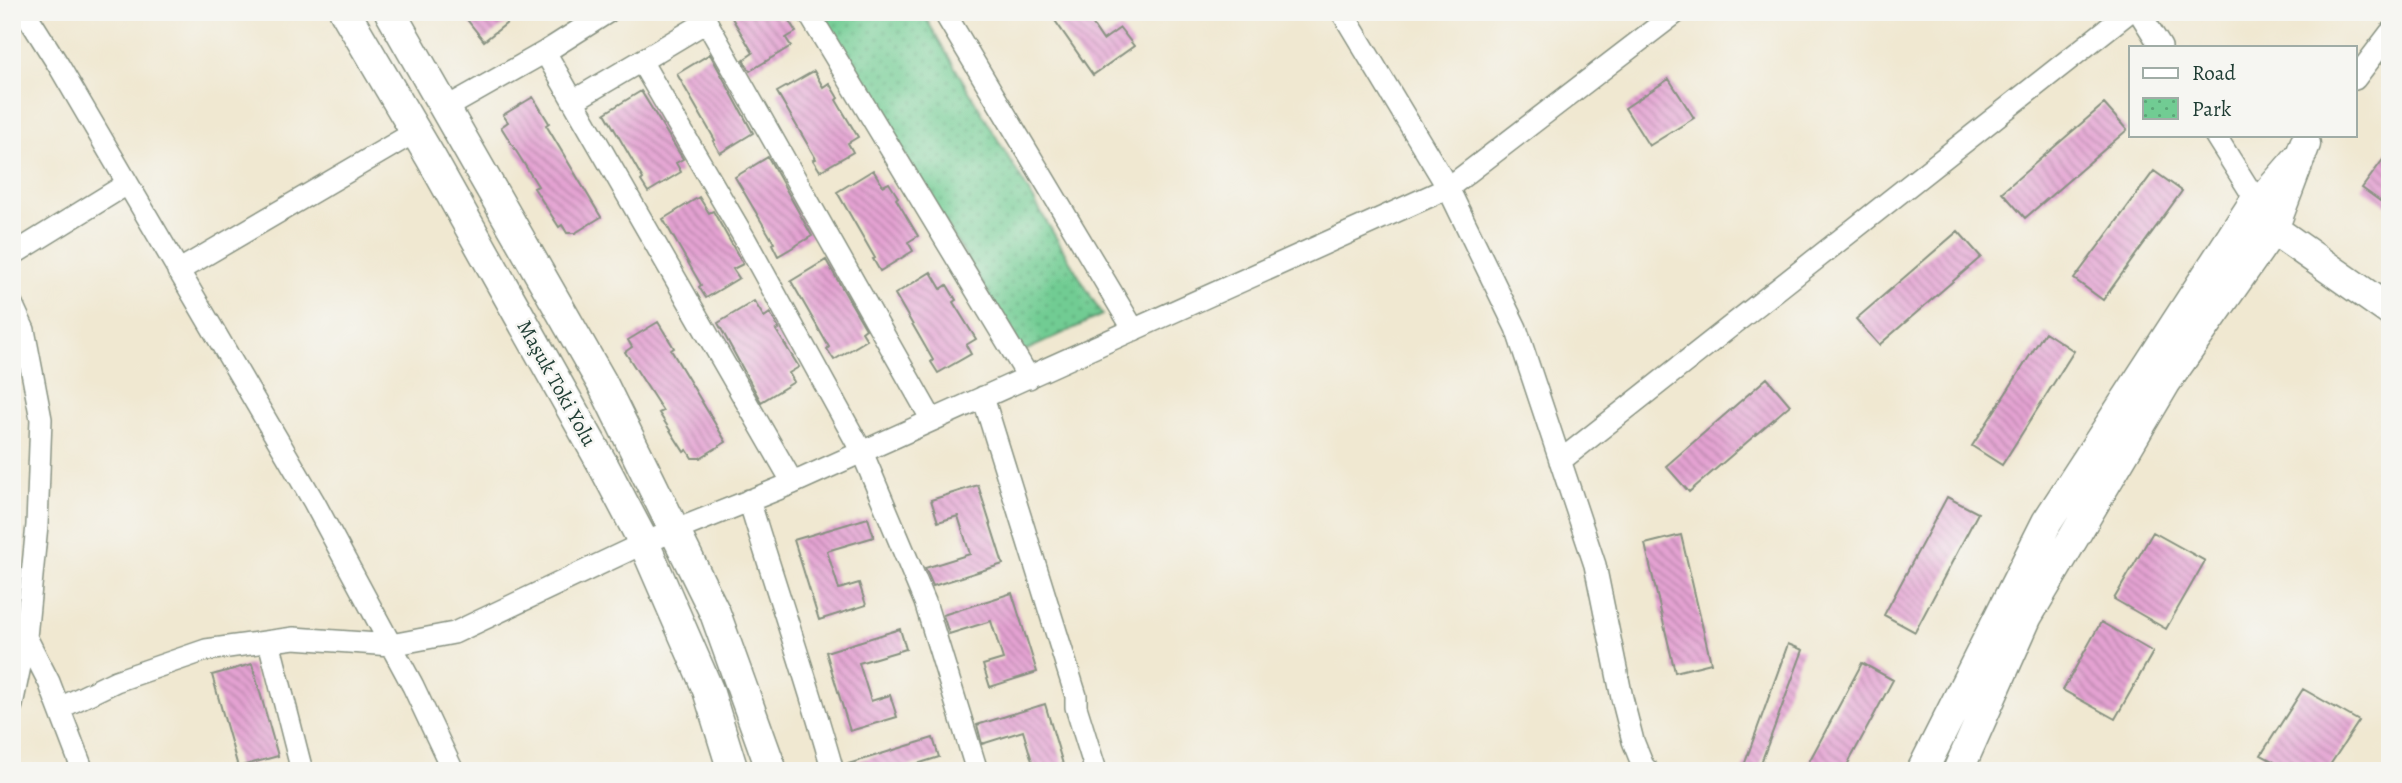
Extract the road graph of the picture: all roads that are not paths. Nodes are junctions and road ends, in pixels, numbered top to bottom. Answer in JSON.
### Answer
{"nodes":[{"id":1,"x":25,"y":12,"type":"edge"},
{"id":2,"x":390,"y":12,"type":"edge"},
{"id":3,"x":608,"y":12,"type":"edge"},
{"id":4,"x":808,"y":12,"type":"edge"},
{"id":5,"x":944,"y":12,"type":"edge"},
{"id":6,"x":1342,"y":12,"type":"edge"},
{"id":7,"x":1677,"y":12,"type":"edge"},
{"id":8,"x":2129,"y":12,"type":"edge"},
{"id":9,"x":2139,"y":12,"type":"edge"},
{"id":10,"x":348,"y":14,"type":"edge"},
{"id":11,"x":703,"y":17,"type":"edge"},
{"id":12,"x":2390,"y":33,"type":"edge"},
{"id":13,"x":2160,"y":46,"type":"edge"},
{"id":14,"x":545,"y":52,"type":"junction"},
{"id":15,"x":641,"y":61,"type":"junction"},
{"id":16,"x":2356,"y":78,"type":"edge"},
{"id":17,"x":573,"y":101,"type":"junction"},
{"id":18,"x":446,"y":108,"type":"junction"},
{"id":19,"x":415,"y":132,"type":"junction"},
{"id":20,"x":2216,"y":136,"type":"edge"},
{"id":21,"x":2309,"y":139,"type":"edge"},
{"id":22,"x":127,"y":184,"type":"junction"},
{"id":23,"x":1448,"y":188,"type":"junction"},
{"id":24,"x":2256,"y":200,"type":"junction"},
{"id":25,"x":2273,"y":229,"type":"junction"},
{"id":26,"x":12,"y":255,"type":"edge"},
{"id":27,"x":178,"y":271,"type":"junction"},
{"id":28,"x":12,"y":304,"type":"edge"},
{"id":29,"x":2390,"y":311,"type":"edge"},
{"id":30,"x":1134,"y":330,"type":"junction"},
{"id":31,"x":1028,"y":378,"type":"junction"},
{"id":32,"x":984,"y":397,"type":"junction"},
{"id":33,"x":932,"y":420,"type":"junction"},
{"id":34,"x":862,"y":452,"type":"junction"},
{"id":35,"x":1560,"y":461,"type":"junction"},
{"id":36,"x":793,"y":483,"type":"junction"},
{"id":37,"x":749,"y":500,"type":"junction"},
{"id":38,"x":676,"y":530,"type":"junction"},
{"id":39,"x":644,"y":543,"type":"junction"},
{"id":40,"x":19,"y":636,"type":"edge"},
{"id":41,"x":269,"y":642,"type":"junction"},
{"id":42,"x":391,"y":645,"type":"junction"},
{"id":43,"x":12,"y":705,"type":"edge"},
{"id":44,"x":60,"y":708,"type":"junction"},
{"id":45,"x":1640,"y":769,"type":"edge"},
{"id":46,"x":83,"y":771,"type":"edge"},
{"id":47,"x":302,"y":771,"type":"edge"},
{"id":48,"x":453,"y":771,"type":"edge"},
{"id":49,"x":733,"y":771,"type":"edge"},
{"id":50,"x":772,"y":771,"type":"edge"},
{"id":51,"x":833,"y":771,"type":"edge"},
{"id":52,"x":977,"y":771,"type":"edge"},
{"id":53,"x":1096,"y":771,"type":"edge"},
{"id":54,"x":1922,"y":771,"type":"edge"},
{"id":55,"x":1958,"y":771,"type":"edge"}],
"edges":[{"from":1,"to":22,"type":"street"},
{"from":2,"to":18,"type":"main road"},
{"from":3,"to":14,"type":"street"},
{"from":4,"to":31,"type":"street"},
{"from":5,"to":30,"type":"street"},
{"from":6,"to":23,"type":"street"},
{"from":7,"to":23,"type":"street"},
{"from":8,"to":35,"type":"street"},
{"from":9,"to":13,"type":"street"},
{"from":10,"to":19,"type":"main road","name":"Maşuk Toki Yolu"},
{"from":11,"to":15,"type":"street"},
{"from":11,"to":33,"type":"street"},
{"from":12,"to":16,"type":"street"},
{"from":14,"to":17,"type":"street"},
{"from":14,"to":18,"type":"street"},
{"from":15,"to":17,"type":"street"},
{"from":15,"to":34,"type":"street"},
{"from":17,"to":36,"type":"street"},
{"from":18,"to":38,"type":"main road"},
{"from":19,"to":27,"type":"street"},
{"from":19,"to":39,"type":"main road","name":"Maşuk Toki Yolu"},
{"from":20,"to":24,"type":"street"},
{"from":21,"to":24,"type":"street"},
{"from":21,"to":25,"type":"main road"},
{"from":22,"to":26,"type":"street"},
{"from":22,"to":27,"type":"street"},
{"from":23,"to":30,"type":"street"},
{"from":23,"to":35,"type":"street"},
{"from":24,"to":25,"type":"street"},
{"from":24,"to":54,"type":"main road"},
{"from":25,"to":29,"type":"main road"},
{"from":25,"to":55,"type":"main road"},
{"from":27,"to":42,"type":"street"},
{"from":28,"to":40,"type":"street"},
{"from":30,"to":31,"type":"street"},
{"from":31,"to":32,"type":"street"},
{"from":32,"to":33,"type":"street"},
{"from":32,"to":53,"type":"street"},
{"from":33,"to":34,"type":"street"},
{"from":34,"to":36,"type":"street"},
{"from":34,"to":52,"type":"street"},
{"from":35,"to":45,"type":"street"},
{"from":36,"to":37,"type":"street"},
{"from":37,"to":38,"type":"street"},
{"from":37,"to":51,"type":"street"},
{"from":38,"to":39,"type":"street"},
{"from":38,"to":50,"type":"main road"},
{"from":39,"to":42,"type":"street"},
{"from":39,"to":49,"type":"main road","name":"Maşuk Toki Yolu"},
{"from":40,"to":43,"type":"street"},
{"from":40,"to":44,"type":"street"},
{"from":41,"to":42,"type":"street"},
{"from":41,"to":44,"type":"street"},
{"from":41,"to":47,"type":"street"},
{"from":42,"to":48,"type":"street"},
{"from":44,"to":46,"type":"street"}]}
